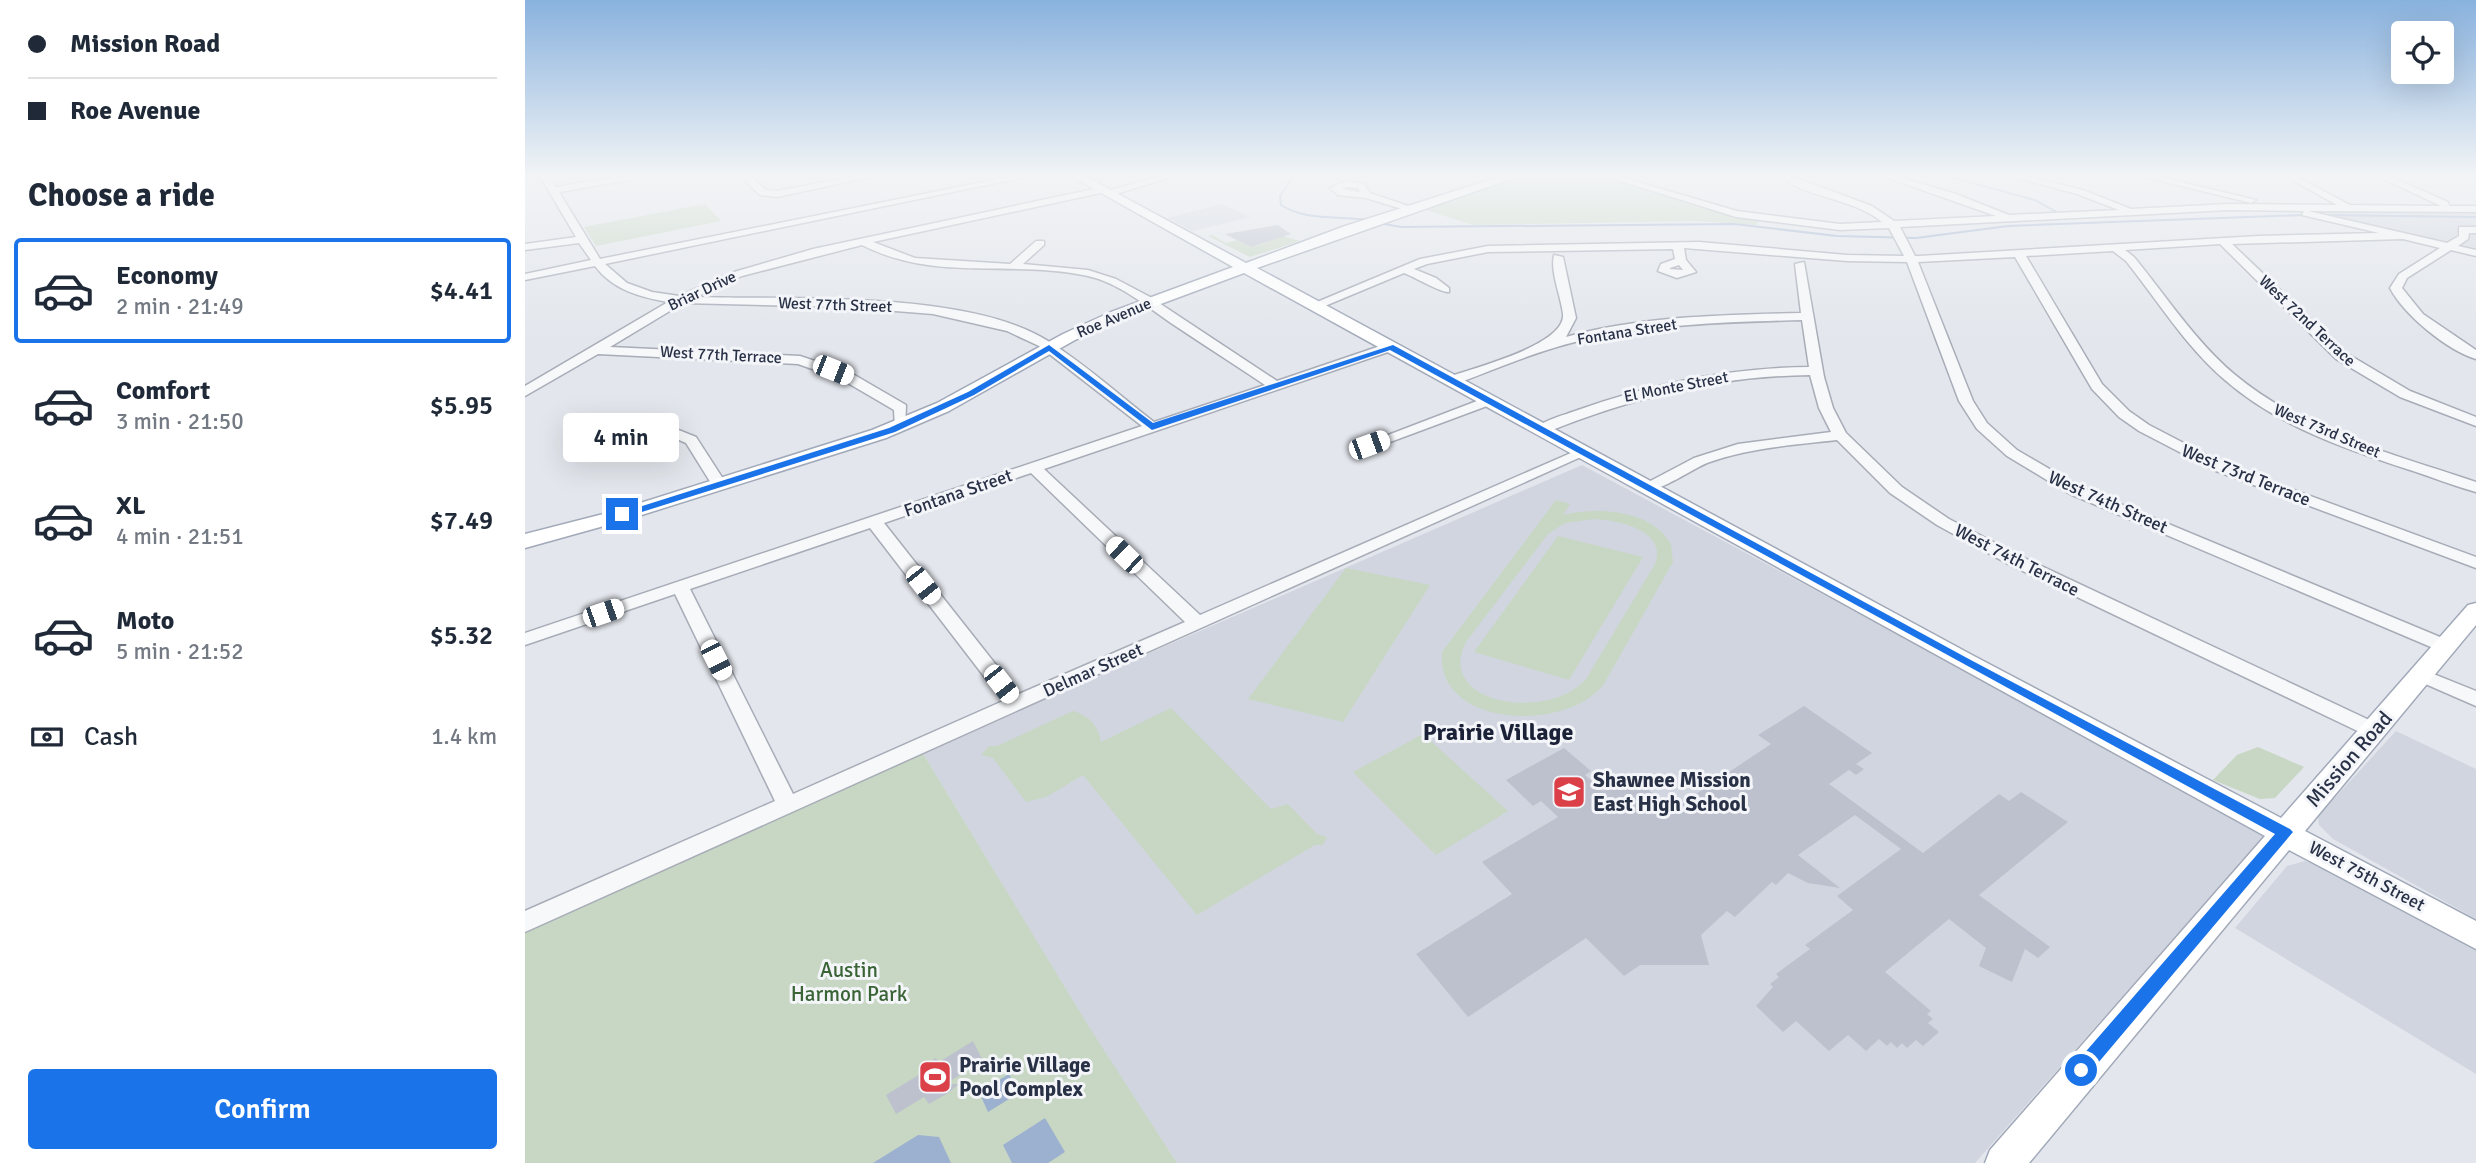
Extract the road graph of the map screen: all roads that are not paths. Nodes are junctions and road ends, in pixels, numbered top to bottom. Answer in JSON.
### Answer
{"nodes":[{"id":1,"x":579,"y":230,"type":"edge"},
{"id":2,"x":756,"y":230,"type":"edge"},
{"id":3,"x":915,"y":230,"type":"edge"},
{"id":4,"x":1178,"y":230,"type":"edge"},
{"id":5,"x":1348,"y":230,"type":"edge"},
{"id":6,"x":1898,"y":230,"type":"edge"},
{"id":7,"x":2368,"y":230,"type":"edge"},
{"id":8,"x":2463,"y":230,"type":"edge"},
{"id":9,"x":2378,"y":233,"type":"junction"},
{"id":10,"x":585,"y":239,"type":"junction"},
{"id":11,"x":863,"y":241,"type":"junction"},
{"id":12,"x":2224,"y":241,"type":"junction"},
{"id":13,"x":1040,"y":243,"type":"dead end"},
{"id":14,"x":1678,"y":246,"type":"junction"},
{"id":15,"x":525,"y":247,"type":"edge"},
{"id":16,"x":2116,"y":247,"type":"junction"},
{"id":17,"x":2449,"y":247,"type":"junction"},
{"id":18,"x":1541,"y":248,"type":"junction"},
{"id":19,"x":1570,"y":248,"type":"junction"},
{"id":20,"x":1784,"y":253,"type":"junction"},
{"id":21,"x":2476,"y":253,"type":"edge"},
{"id":22,"x":2019,"y":254,"type":"junction"},
{"id":23,"x":1816,"y":256,"type":"junction"},
{"id":24,"x":1558,"y":257,"type":"junction"},
{"id":25,"x":1911,"y":259,"type":"junction"},
{"id":26,"x":1681,"y":261,"type":"dead end"},
{"id":27,"x":599,"y":262,"type":"junction"},
{"id":28,"x":1800,"y":264,"type":"junction"},
{"id":29,"x":1014,"y":266,"type":"junction"},
{"id":30,"x":1246,"y":267,"type":"junction"},
{"id":31,"x":1403,"y":269,"type":"junction"},
{"id":32,"x":525,"y":277,"type":"edge"},
{"id":33,"x":1445,"y":290,"type":"dead end"},
{"id":34,"x":681,"y":299,"type":"junction"},
{"id":35,"x":1151,"y":303,"type":"junction"},
{"id":36,"x":1316,"y":305,"type":"junction"},
{"id":37,"x":1807,"y":316,"type":"junction"},
{"id":38,"x":1569,"y":322,"type":"junction"},
{"id":39,"x":1078,"y":333,"type":"junction"},
{"id":40,"x":1604,"y":334,"type":"junction"},
{"id":41,"x":1030,"y":335,"type":"junction"},
{"id":42,"x":1049,"y":347,"type":"junction"},
{"id":43,"x":1390,"y":347,"type":"junction"},
{"id":44,"x":1544,"y":347,"type":"junction"},
{"id":45,"x":595,"y":349,"type":"junction"},
{"id":46,"x":2476,"y":355,"type":"edge"},
{"id":47,"x":1029,"y":359,"type":"junction"},
{"id":48,"x":1072,"y":364,"type":"junction"},
{"id":49,"x":1816,"y":371,"type":"junction"},
{"id":50,"x":1453,"y":380,"type":"junction"},
{"id":51,"x":1275,"y":385,"type":"junction"},
{"id":52,"x":525,"y":392,"type":"edge"},
{"id":53,"x":1490,"y":400,"type":"junction"},
{"id":54,"x":900,"y":417,"type":"junction"},
{"id":55,"x":2476,"y":422,"type":"edge"},
{"id":56,"x":661,"y":427,"type":"dead end"},
{"id":57,"x":1152,"y":427,"type":"junction"},
{"id":58,"x":1542,"y":429,"type":"junction"},
{"id":59,"x":1840,"y":435,"type":"junction"},
{"id":60,"x":1369,"y":445,"type":"dead end"},
{"id":61,"x":1585,"y":452,"type":"junction"},
{"id":62,"x":1034,"y":468,"type":"junction"},
{"id":63,"x":719,"y":485,"type":"junction"},
{"id":64,"x":1647,"y":486,"type":"junction"},
{"id":65,"x":2476,"y":487,"type":"edge"},
{"id":66,"x":874,"y":522,"type":"junction"},
{"id":67,"x":525,"y":541,"type":"edge"},
{"id":68,"x":2476,"y":563,"type":"edge"},
{"id":69,"x":680,"y":587,"type":"junction"},
{"id":70,"x":2476,"y":610,"type":"edge"},
{"id":71,"x":1197,"y":623,"type":"junction"},
{"id":72,"x":525,"y":639,"type":"edge"},
{"id":73,"x":2445,"y":646,"type":"junction"},
{"id":74,"x":2421,"y":675,"type":"junction"},
{"id":75,"x":2476,"y":699,"type":"edge"},
{"id":76,"x":1016,"y":704,"type":"junction"},
{"id":77,"x":2375,"y":731,"type":"junction"},
{"id":78,"x":788,"y":805,"type":"junction"},
{"id":79,"x":2285,"y":832,"type":"junction"},
{"id":80,"x":525,"y":922,"type":"edge"},
{"id":81,"x":2476,"y":936,"type":"edge"},
{"id":82,"x":2008,"y":1161,"type":"edge"}],
"edges":[{"from":1,"to":10,"type":"street","name":"West 77th Street"},
{"from":2,"to":27,"type":"street"},
{"from":3,"to":11,"type":"street","name":"Briar Drive"},
{"from":4,"to":30,"type":"main road","name":"West 75th Street"},
{"from":5,"to":30,"type":"main road","name":"Roe Avenue"},
{"from":6,"to":25,"type":"street","name":"West 74th Street"},
{"from":7,"to":9,"type":"street"},
{"from":8,"to":17,"type":"street"},
{"from":9,"to":12,"type":"street"},
{"from":9,"to":17,"type":"street"},
{"from":10,"to":15,"type":"street"},
{"from":10,"to":27,"type":"street","name":"West 77th Street"},
{"from":11,"to":29,"type":"street"},
{"from":11,"to":34,"type":"street","name":"Briar Drive"},
{"from":12,"to":16,"type":"street"},
{"from":12,"to":55,"type":"street","name":"West 72nd Terrace"},
{"from":13,"to":29,"type":"street"},
{"from":14,"to":19,"type":"street"},
{"from":14,"to":20,"type":"street"},
{"from":14,"to":26,"type":"street"},
{"from":16,"to":22,"type":"street"},
{"from":16,"to":65,"type":"street","name":"West 73rd Street"},
{"from":17,"to":21,"type":"street"},
{"from":17,"to":46,"type":"street"},
{"from":18,"to":19,"type":"street"},
{"from":18,"to":24,"type":"street"},
{"from":18,"to":31,"type":"street"},
{"from":19,"to":24,"type":"street"},
{"from":20,"to":23,"type":"street"},
{"from":20,"to":28,"type":"street"},
{"from":22,"to":25,"type":"street"},
{"from":22,"to":68,"type":"street","name":"West 73rd Terrace"},
{"from":23,"to":25,"type":"street"},
{"from":23,"to":28,"type":"street"},
{"from":24,"to":38,"type":"street"},
{"from":25,"to":73,"type":"street","name":"West 74th Street"},
{"from":27,"to":32,"type":"street"},
{"from":27,"to":34,"type":"street","name":"West 77th Street"},
{"from":28,"to":37,"type":"street","name":"West 74th Terrace"},
{"from":29,"to":35,"type":"street"},
{"from":30,"to":35,"type":"main road","name":"Roe Avenue"},
{"from":30,"to":36,"type":"main road","name":"West 75th Street"},
{"from":31,"to":33,"type":"street"},
{"from":31,"to":36,"type":"street"},
{"from":34,"to":41,"type":"street","name":"West 77th Street"},
{"from":34,"to":45,"type":"street","name":"Briar Drive"},
{"from":35,"to":39,"type":"main road","name":"Roe Avenue"},
{"from":35,"to":51,"type":"street"},
{"from":36,"to":43,"type":"main road","name":"West 75th Street"},
{"from":37,"to":40,"type":"street","name":"Fontana Street"},
{"from":37,"to":49,"type":"street","name":"West 74th Terrace"},
{"from":38,"to":40,"type":"street"},
{"from":38,"to":44,"type":"street"},
{"from":39,"to":41,"type":"street"},
{"from":39,"to":42,"type":"main road","name":"Roe Avenue"},
{"from":40,"to":44,"type":"street","name":"Fontana Street"},
{"from":41,"to":42,"type":"street","name":"West 77th Street"},
{"from":42,"to":47,"type":"main road","name":"Roe Avenue"},
{"from":42,"to":48,"type":"street","name":"West 77th Street"},
{"from":43,"to":50,"type":"main road","name":"West 75th Street"},
{"from":43,"to":51,"type":"street","name":"Fontana Street"},
{"from":44,"to":50,"type":"street","name":"Fontana Street"},
{"from":45,"to":52,"type":"street","name":"Briar Drive"},
{"from":45,"to":54,"type":"street","name":"West 77th Terrace"},
{"from":47,"to":48,"type":"street"},
{"from":47,"to":54,"type":"main road","name":"Roe Avenue"},
{"from":48,"to":57,"type":"street","name":"West 77th Street"},
{"from":49,"to":58,"type":"street","name":"El Monte Street"},
{"from":49,"to":59,"type":"street","name":"West 74th Terrace"},
{"from":50,"to":53,"type":"main road","name":"West 75th Street"},
{"from":51,"to":57,"type":"street","name":"Fontana Street"},
{"from":53,"to":58,"type":"main road","name":"West 75th Street"},
{"from":53,"to":60,"type":"street"},
{"from":54,"to":63,"type":"main road","name":"Roe Avenue"},
{"from":56,"to":63,"type":"street"},
{"from":57,"to":62,"type":"street","name":"Fontana Street"},
{"from":58,"to":61,"type":"main road","name":"West 75th Street"},
{"from":59,"to":64,"type":"street"},
{"from":59,"to":77,"type":"street","name":"West 74th Terrace"},
{"from":61,"to":64,"type":"main road","name":"West 75th Street"},
{"from":61,"to":71,"type":"street","name":"Delmar Street"},
{"from":62,"to":66,"type":"street","name":"Fontana Street"},
{"from":62,"to":71,"type":"street"},
{"from":63,"to":67,"type":"main road","name":"Roe Avenue"},
{"from":64,"to":79,"type":"main road","name":"West 75th Street"},
{"from":66,"to":69,"type":"street","name":"Fontana Street"},
{"from":66,"to":76,"type":"street"},
{"from":69,"to":72,"type":"street","name":"Fontana Street"},
{"from":69,"to":78,"type":"street"},
{"from":70,"to":73,"type":"main road","name":"Mission Road"},
{"from":71,"to":76,"type":"street","name":"Delmar Street"},
{"from":73,"to":74,"type":"main road","name":"Mission Road"},
{"from":74,"to":75,"type":"street"},
{"from":74,"to":77,"type":"main road","name":"Mission Road"},
{"from":76,"to":78,"type":"street","name":"Delmar Street"},
{"from":77,"to":79,"type":"main road","name":"Mission Road"},
{"from":78,"to":80,"type":"street","name":"Delmar Street"},
{"from":79,"to":81,"type":"main road","name":"West 75th Street"},
{"from":79,"to":82,"type":"main road","name":"Mission Road"}]}
